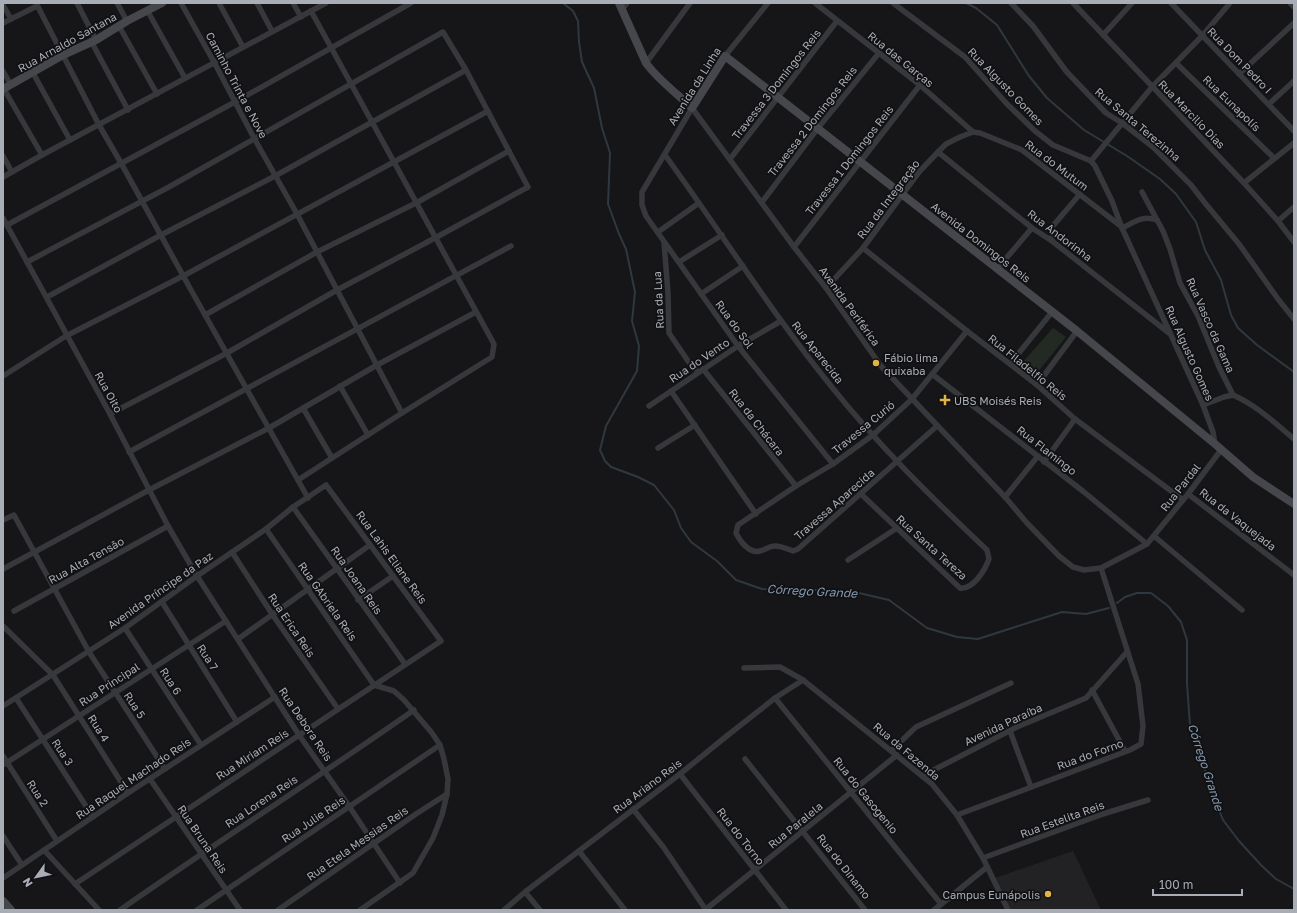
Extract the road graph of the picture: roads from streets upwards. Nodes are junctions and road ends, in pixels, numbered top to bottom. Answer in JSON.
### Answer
{"nodes":[{"id":1,"x":76,"y":3,"type":"edge"},
{"id":2,"x":117,"y":3,"type":"edge"},
{"id":3,"x":181,"y":3,"type":"edge"},
{"id":4,"x":218,"y":3,"type":"edge"},
{"id":5,"x":257,"y":3,"type":"edge"},
{"id":6,"x":293,"y":3,"type":"edge"},
{"id":7,"x":326,"y":3,"type":"edge"},
{"id":8,"x":411,"y":3,"type":"edge"},
{"id":9,"x":690,"y":3,"type":"edge"},
{"id":10,"x":768,"y":3,"type":"edge"},
{"id":11,"x":815,"y":3,"type":"edge"},
{"id":12,"x":893,"y":3,"type":"edge"},
{"id":13,"x":1011,"y":3,"type":"edge"},
{"id":14,"x":1073,"y":3,"type":"edge"},
{"id":15,"x":1132,"y":3,"type":"edge"},
{"id":16,"x":1171,"y":3,"type":"edge"},
{"id":17,"x":1230,"y":3,"type":"edge"},
{"id":18,"x":1290,"y":3,"type":"edge"},
{"id":19,"x":37,"y":4,"type":"edge"},
{"id":20,"x":157,"y":4,"type":"edge"},
{"id":21,"x":3,"y":5,"type":"edge"},
{"id":22,"x":623,"y":5,"type":"edge"},
{"id":23,"x":1294,"y":7,"type":"edge"},
{"id":24,"x":147,"y":10,"type":"junction"},
{"id":25,"x":311,"y":11,"type":"junction"},
{"id":26,"x":301,"y":17,"type":"junction"},
{"id":27,"x":11,"y":19,"type":"junction"},
{"id":28,"x":127,"y":21,"type":"junction"},
{"id":29,"x":837,"y":21,"type":"junction"},
{"id":30,"x":3,"y":23,"type":"edge"},
{"id":31,"x":1294,"y":23,"type":"edge"},
{"id":32,"x":119,"y":26,"type":"junction"},
{"id":33,"x":272,"y":31,"type":"junction"},
{"id":34,"x":1103,"y":35,"type":"junction"},
{"id":35,"x":1202,"y":36,"type":"junction"},
{"id":36,"x":93,"y":40,"type":"junction"},
{"id":37,"x":243,"y":47,"type":"junction"},
{"id":38,"x":332,"y":48,"type":"junction"},
{"id":39,"x":879,"y":53,"type":"junction"},
{"id":40,"x":63,"y":55,"type":"junction"},
{"id":41,"x":725,"y":56,"type":"junction"},
{"id":42,"x":214,"y":62,"type":"junction"},
{"id":43,"x":646,"y":63,"type":"junction"},
{"id":44,"x":1176,"y":63,"type":"junction"},
{"id":45,"x":466,"y":70,"type":"junction"},
{"id":46,"x":3,"y":71,"type":"edge"},
{"id":47,"x":33,"y":73,"type":"junction"},
{"id":48,"x":1239,"y":74,"type":"junction"},
{"id":49,"x":185,"y":78,"type":"junction"},
{"id":50,"x":1294,"y":81,"type":"edge"},
{"id":51,"x":351,"y":84,"type":"junction"},
{"id":52,"x":920,"y":85,"type":"junction"},
{"id":53,"x":1152,"y":87,"type":"junction"},
{"id":54,"x":6,"y":88,"type":"edge"},
{"id":55,"x":157,"y":94,"type":"junction"},
{"id":56,"x":778,"y":97,"type":"junction"},
{"id":57,"x":235,"y":102,"type":"junction"},
{"id":58,"x":1269,"y":104,"type":"junction"},
{"id":59,"x":692,"y":108,"type":"junction"},
{"id":60,"x":128,"y":110,"type":"junction"},
{"id":61,"x":488,"y":111,"type":"junction"},
{"id":62,"x":372,"y":122,"type":"junction"},
{"id":63,"x":1122,"y":123,"type":"junction"},
{"id":64,"x":99,"y":125,"type":"junction"},
{"id":65,"x":818,"y":128,"type":"junction"},
{"id":66,"x":1294,"y":131,"type":"edge"},
{"id":67,"x":973,"y":132,"type":"junction"},
{"id":68,"x":254,"y":138,"type":"junction"},
{"id":69,"x":70,"y":140,"type":"junction"},
{"id":70,"x":1294,"y":143,"type":"edge"},
{"id":71,"x":509,"y":151,"type":"junction"},
{"id":72,"x":938,"y":152,"type":"junction"},
{"id":73,"x":42,"y":155,"type":"junction"},
{"id":74,"x":665,"y":155,"type":"junction"},
{"id":75,"x":3,"y":156,"type":"edge"},
{"id":76,"x":1274,"y":158,"type":"junction"},
{"id":77,"x":730,"y":159,"type":"junction"},
{"id":78,"x":393,"y":161,"type":"junction"},
{"id":79,"x":1091,"y":161,"type":"junction"},
{"id":80,"x":862,"y":162,"type":"junction"},
{"id":81,"x":121,"y":163,"type":"junction"},
{"id":82,"x":12,"y":172,"type":"junction"},
{"id":83,"x":275,"y":176,"type":"junction"},
{"id":84,"x":3,"y":177,"type":"edge"},
{"id":85,"x":1244,"y":183,"type":"junction"},
{"id":86,"x":645,"y":185,"type":"joint"},
{"id":87,"x":1142,"y":192,"type":"dead end"},
{"id":88,"x":903,"y":194,"type":"junction"},
{"id":89,"x":1080,"y":194,"type":"junction"},
{"id":90,"x":141,"y":201,"type":"junction"},
{"id":91,"x":762,"y":202,"type":"junction"},
{"id":92,"x":416,"y":203,"type":"junction"},
{"id":93,"x":699,"y":203,"type":"junction"},
{"id":94,"x":1294,"y":206,"type":"edge"},
{"id":95,"x":297,"y":214,"type":"junction"},
{"id":96,"x":3,"y":218,"type":"edge"},
{"id":97,"x":1157,"y":220,"type":"junction"},
{"id":98,"x":1278,"y":221,"type":"junction"},
{"id":99,"x":7,"y":225,"type":"junction"},
{"id":100,"x":1032,"y":228,"type":"junction"},
{"id":101,"x":1122,"y":228,"type":"junction"},
{"id":102,"x":658,"y":232,"type":"junction"},
{"id":103,"x":161,"y":235,"type":"junction"},
{"id":104,"x":722,"y":235,"type":"junction"},
{"id":105,"x":435,"y":238,"type":"junction"},
{"id":106,"x":664,"y":241,"type":"junction"},
{"id":107,"x":1052,"y":241,"type":"junction"},
{"id":108,"x":1294,"y":242,"type":"edge"},
{"id":109,"x":510,"y":246,"type":"dead end"},
{"id":110,"x":794,"y":247,"type":"junction"},
{"id":111,"x":863,"y":248,"type":"junction"},
{"id":112,"x":317,"y":252,"type":"junction"},
{"id":113,"x":27,"y":262,"type":"junction"},
{"id":114,"x":679,"y":262,"type":"junction"},
{"id":115,"x":743,"y":266,"type":"junction"},
{"id":116,"x":997,"y":269,"type":"junction"},
{"id":117,"x":456,"y":274,"type":"junction"},
{"id":118,"x":183,"y":276,"type":"junction"},
{"id":119,"x":826,"y":288,"type":"junction"},
{"id":120,"x":337,"y":290,"type":"junction"},
{"id":121,"x":701,"y":294,"type":"junction"},
{"id":122,"x":47,"y":297,"type":"junction"},
{"id":123,"x":476,"y":312,"type":"junction"},
{"id":124,"x":1052,"y":312,"type":"junction"},
{"id":125,"x":205,"y":315,"type":"junction"},
{"id":126,"x":1294,"y":319,"type":"edge"},
{"id":127,"x":781,"y":320,"type":"junction"},
{"id":128,"x":357,"y":328,"type":"junction"},
{"id":129,"x":967,"y":331,"type":"junction"},
{"id":130,"x":1077,"y":331,"type":"junction"},
{"id":131,"x":1171,"y":334,"type":"junction"},
{"id":132,"x":66,"y":336,"type":"junction"},
{"id":133,"x":738,"y":346,"type":"junction"},
{"id":134,"x":226,"y":353,"type":"junction"},
{"id":135,"x":1010,"y":364,"type":"junction"},
{"id":136,"x":377,"y":365,"type":"junction"},
{"id":137,"x":700,"y":371,"type":"junction"},
{"id":138,"x":932,"y":374,"type":"junction"},
{"id":139,"x":3,"y":376,"type":"edge"},
{"id":140,"x":1037,"y":385,"type":"junction"},
{"id":141,"x":340,"y":386,"type":"junction"},
{"id":142,"x":246,"y":389,"type":"junction"},
{"id":143,"x":671,"y":391,"type":"junction"},
{"id":144,"x":1232,"y":395,"type":"junction"},
{"id":145,"x":912,"y":399,"type":"junction"},
{"id":146,"x":1203,"y":405,"type":"junction"},
{"id":147,"x":649,"y":406,"type":"dead end"},
{"id":148,"x":303,"y":408,"type":"junction"},
{"id":149,"x":402,"y":413,"type":"junction"},
{"id":150,"x":110,"y":414,"type":"junction"},
{"id":151,"x":1075,"y":420,"type":"junction"},
{"id":152,"x":695,"y":425,"type":"junction"},
{"id":153,"x":936,"y":426,"type":"junction"},
{"id":154,"x":269,"y":428,"type":"junction"},
{"id":155,"x":368,"y":435,"type":"junction"},
{"id":156,"x":873,"y":435,"type":"junction"},
{"id":157,"x":1294,"y":439,"type":"edge"},
{"id":158,"x":1218,"y":447,"type":"junction"},
{"id":159,"x":658,"y":448,"type":"dead end"},
{"id":160,"x":129,"y":452,"type":"junction"},
{"id":161,"x":1038,"y":456,"type":"junction"},
{"id":162,"x":332,"y":458,"type":"junction"},
{"id":163,"x":898,"y":462,"type":"junction"},
{"id":164,"x":1044,"y":462,"type":"junction"},
{"id":165,"x":833,"y":464,"type":"junction"},
{"id":166,"x":298,"y":480,"type":"junction"},
{"id":167,"x":326,"y":485,"type":"joint"},
{"id":168,"x":796,"y":486,"type":"junction"},
{"id":169,"x":149,"y":490,"type":"junction"},
{"id":170,"x":862,"y":494,"type":"junction"},
{"id":171,"x":1188,"y":494,"type":"junction"},
{"id":172,"x":1005,"y":497,"type":"junction"},
{"id":173,"x":308,"y":498,"type":"junction"},
{"id":174,"x":1183,"y":500,"type":"junction"},
{"id":175,"x":1294,"y":504,"type":"edge"},
{"id":176,"x":294,"y":507,"type":"junction"},
{"id":177,"x":754,"y":515,"type":"junction"},
{"id":178,"x":3,"y":520,"type":"edge"},
{"id":179,"x":168,"y":526,"type":"junction"},
{"id":180,"x":897,"y":528,"type":"junction"},
{"id":181,"x":266,"y":529,"type":"junction"},
{"id":182,"x":1154,"y":536,"type":"junction"},
{"id":183,"x":979,"y":543,"type":"joint"},
{"id":184,"x":1147,"y":544,"type":"junction"},
{"id":185,"x":370,"y":545,"type":"junction"},
{"id":186,"x":35,"y":552,"type":"junction"},
{"id":187,"x":232,"y":552,"type":"junction"},
{"id":188,"x":848,"y":560,"type":"dead end"},
{"id":189,"x":1101,"y":568,"type":"junction"},
{"id":190,"x":3,"y":569,"type":"edge"},
{"id":191,"x":336,"y":569,"type":"junction"},
{"id":192,"x":1294,"y":575,"type":"edge"},
{"id":193,"x":196,"y":576,"type":"junction"},
{"id":194,"x":393,"y":576,"type":"junction"},
{"id":195,"x":55,"y":588,"type":"junction"},
{"id":196,"x":308,"y":589,"type":"junction"},
{"id":197,"x":358,"y":600,"type":"junction"},
{"id":198,"x":162,"y":602,"type":"junction"},
{"id":199,"x":1242,"y":610,"type":"dead end"},
{"id":200,"x":14,"y":611,"type":"dead end"},
{"id":201,"x":272,"y":614,"type":"junction"},
{"id":202,"x":226,"y":621,"type":"junction"},
{"id":203,"x":3,"y":626,"type":"edge"},
{"id":204,"x":125,"y":628,"type":"junction"},
{"id":205,"x":238,"y":639,"type":"junction"},
{"id":206,"x":441,"y":641,"type":"joint"},
{"id":207,"x":189,"y":646,"type":"junction"},
{"id":208,"x":89,"y":652,"type":"junction"},
{"id":209,"x":1127,"y":652,"type":"junction"},
{"id":210,"x":405,"y":664,"type":"junction"},
{"id":211,"x":744,"y":668,"type":"dead end"},
{"id":212,"x":151,"y":669,"type":"junction"},
{"id":213,"x":53,"y":675,"type":"junction"},
{"id":214,"x":803,"y":680,"type":"junction"},
{"id":215,"x":1011,"y":683,"type":"dead end"},
{"id":216,"x":374,"y":685,"type":"junction"},
{"id":217,"x":1092,"y":690,"type":"junction"},
{"id":218,"x":115,"y":692,"type":"junction"},
{"id":219,"x":275,"y":697,"type":"junction"},
{"id":220,"x":16,"y":698,"type":"junction"},
{"id":221,"x":775,"y":698,"type":"junction"},
{"id":222,"x":3,"y":706,"type":"edge"},
{"id":223,"x":338,"y":709,"type":"junction"},
{"id":224,"x":414,"y":710,"type":"junction"},
{"id":225,"x":79,"y":715,"type":"junction"},
{"id":226,"x":237,"y":722,"type":"junction"},
{"id":227,"x":1010,"y":731,"type":"junction"},
{"id":228,"x":299,"y":735,"type":"junction"},
{"id":229,"x":42,"y":739,"type":"junction"},
{"id":230,"x":201,"y":745,"type":"junction"},
{"id":231,"x":440,"y":745,"type":"junction"},
{"id":232,"x":892,"y":750,"type":"junction"},
{"id":233,"x":1125,"y":751,"type":"junction"},
{"id":234,"x":897,"y":755,"type":"junction"},
{"id":235,"x":3,"y":756,"type":"edge"},
{"id":236,"x":745,"y":759,"type":"dead end"},
{"id":237,"x":5,"y":764,"type":"edge"},
{"id":238,"x":165,"y":769,"type":"junction"},
{"id":239,"x":325,"y":771,"type":"junction"},
{"id":240,"x":680,"y":774,"type":"junction"},
{"id":241,"x":922,"y":776,"type":"junction"},
{"id":242,"x":150,"y":778,"type":"junction"},
{"id":243,"x":1031,"y":787,"type":"junction"},
{"id":244,"x":851,"y":791,"type":"junction"},
{"id":245,"x":128,"y":793,"type":"junction"},
{"id":246,"x":447,"y":794,"type":"junction"},
{"id":247,"x":1148,"y":800,"type":"dead end"},
{"id":248,"x":349,"y":806,"type":"junction"},
{"id":249,"x":633,"y":809,"type":"junction"},
{"id":250,"x":957,"y":815,"type":"junction"},
{"id":251,"x":176,"y":816,"type":"junction"},
{"id":252,"x":93,"y":817,"type":"junction"},
{"id":253,"x":803,"y":831,"type":"junction"},
{"id":254,"x":3,"y":836,"type":"edge"},
{"id":255,"x":57,"y":841,"type":"junction"},
{"id":256,"x":374,"y":844,"type":"junction"},
{"id":257,"x":44,"y":850,"type":"junction"},
{"id":258,"x":579,"y":851,"type":"junction"},
{"id":259,"x":202,"y":853,"type":"junction"},
{"id":260,"x":983,"y":858,"type":"junction"},
{"id":261,"x":22,"y":865,"type":"junction"},
{"id":262,"x":987,"y":867,"type":"junction"},
{"id":263,"x":755,"y":870,"type":"junction"},
{"id":264,"x":3,"y":878,"type":"edge"},
{"id":265,"x":400,"y":883,"type":"junction"},
{"id":266,"x":75,"y":884,"type":"junction"},
{"id":267,"x":226,"y":890,"type":"junction"},
{"id":268,"x":525,"y":892,"type":"junction"},
{"id":269,"x":3,"y":901,"type":"edge"},
{"id":270,"x":941,"y":904,"type":"junction"},
{"id":271,"x":12,"y":910,"type":"edge"},
{"id":272,"x":99,"y":910,"type":"edge"},
{"id":273,"x":120,"y":910,"type":"edge"},
{"id":274,"x":197,"y":910,"type":"edge"},
{"id":275,"x":240,"y":910,"type":"edge"},
{"id":276,"x":278,"y":910,"type":"edge"},
{"id":277,"x":360,"y":910,"type":"edge"},
{"id":278,"x":504,"y":910,"type":"edge"},
{"id":279,"x":540,"y":910,"type":"edge"},
{"id":280,"x":625,"y":910,"type":"edge"},
{"id":281,"x":705,"y":910,"type":"edge"},
{"id":282,"x":786,"y":910,"type":"edge"},
{"id":283,"x":866,"y":910,"type":"edge"},
{"id":284,"x":934,"y":910,"type":"edge"},
{"id":285,"x":1008,"y":910,"type":"edge"}],
"edges":[{"from":1,"to":36,"type":"street"},
{"from":2,"to":28,"type":"street"},
{"from":3,"to":42,"type":"street","name":"Caminho Trinta e Nove"},
{"from":4,"to":37,"type":"street"},
{"from":5,"to":33,"type":"street"},
{"from":6,"to":26,"type":"street"},
{"from":7,"to":25,"type":"street"},
{"from":8,"to":38,"type":"street"},
{"from":9,"to":43,"type":"street"},
{"from":10,"to":41,"type":"street","name":"Avenida da Linha"},
{"from":11,"to":29,"type":"street","name":"Rua das Garças"},
{"from":12,"to":79,"type":"street","name":"Rua Algusto Gomes"},
{"from":13,"to":63,"type":"street","name":"Rua Santa Terezinha"},
{"from":14,"to":34,"type":"street","name":"Rua Marcilio Dias"},
{"from":15,"to":34,"type":"street"},
{"from":16,"to":35,"type":"street","name":"Rua Dom Pedro I"},
{"from":17,"to":35,"type":"street"},
{"from":18,"to":23,"type":"street"},
{"from":19,"to":27,"type":"street"},
{"from":19,"to":40,"type":"street"},
{"from":20,"to":24,"type":"street","name":"Rua Arnaldo Santana"},
{"from":21,"to":27,"type":"street"},
{"from":22,"to":43,"type":"street"},
{"from":24,"to":28,"type":"street","name":"Rua Arnaldo Santana"},
{"from":24,"to":49,"type":"street"},
{"from":25,"to":26,"type":"street"},
{"from":25,"to":38,"type":"street"},
{"from":26,"to":33,"type":"street"},
{"from":27,"to":30,"type":"street"},
{"from":28,"to":32,"type":"street","name":"Rua Arnaldo Santana"},
{"from":29,"to":39,"type":"street","name":"Rua das Garças"},
{"from":29,"to":56,"type":"street","name":"Travessa 3 Domingos Reis"},
{"from":31,"to":48,"type":"street"},
{"from":32,"to":36,"type":"street","name":"Rua Arnaldo Santana"},
{"from":32,"to":55,"type":"street"},
{"from":33,"to":37,"type":"street"},
{"from":34,"to":53,"type":"street","name":"Rua Marcilio Dias"},
{"from":35,"to":44,"type":"street"},
{"from":35,"to":48,"type":"street","name":"Rua Dom Pedro I"},
{"from":36,"to":40,"type":"street","name":"Rua Arnaldo Santana"},
{"from":36,"to":60,"type":"street"},
{"from":37,"to":42,"type":"street"},
{"from":38,"to":51,"type":"street"},
{"from":38,"to":57,"type":"street"},
{"from":39,"to":52,"type":"street","name":"Rua das Garças"},
{"from":39,"to":65,"type":"street","name":"Travessa 2 Domingos Reis"},
{"from":40,"to":47,"type":"street","name":"Rua Arnaldo Santana"},
{"from":40,"to":64,"type":"street"},
{"from":41,"to":56,"type":"street","name":"Avenida Domingos Reis"},
{"from":41,"to":59,"type":"street","name":"Avenida da Linha"},
{"from":42,"to":49,"type":"street"},
{"from":42,"to":57,"type":"street","name":"Caminho Trinta e Nove"},
{"from":43,"to":59,"type":"street"},
{"from":44,"to":53,"type":"street"},
{"from":44,"to":76,"type":"street","name":"Rua Eunapolís"},
{"from":45,"to":51,"type":"street"},
{"from":45,"to":61,"type":"street"},
{"from":45,"to":62,"type":"street"},
{"from":46,"to":54,"type":"street"},
{"from":47,"to":54,"type":"street","name":"Rua Arnaldo Santana"},
{"from":47,"to":69,"type":"street"},
{"from":48,"to":58,"type":"street","name":"Rua Dom Pedro I"},
{"from":49,"to":55,"type":"street"},
{"from":50,"to":58,"type":"street"},
{"from":51,"to":62,"type":"street"},
{"from":51,"to":68,"type":"street"},
{"from":52,"to":67,"type":"street","name":"Rua das Garças"},
{"from":52,"to":80,"type":"street","name":"Travessa 1 Domingos Reis"},
{"from":53,"to":63,"type":"street"},
{"from":53,"to":85,"type":"street","name":"Rua Marcilio Dias"},
{"from":54,"to":73,"type":"street"},
{"from":55,"to":60,"type":"street"},
{"from":56,"to":65,"type":"street","name":"Avenida Domingos Reis"},
{"from":56,"to":77,"type":"street","name":"Travessa 3 Domingos Reis"},
{"from":57,"to":68,"type":"street","name":"Caminho Trinta e Nove"},
{"from":57,"to":81,"type":"street"},
{"from":58,"to":66,"type":"street","name":"Rua Dom Pedro I"},
{"from":59,"to":74,"type":"street","name":"Avenida da Linha"},
{"from":59,"to":77,"type":"street","name":"Avenida Periférica"},
{"from":60,"to":64,"type":"street"},
{"from":61,"to":71,"type":"street"},
{"from":61,"to":78,"type":"street"},
{"from":62,"to":78,"type":"street"},
{"from":62,"to":83,"type":"street"},
{"from":63,"to":79,"type":"street"},
{"from":63,"to":126,"type":"street","name":"Rua Santa Terezinha"},
{"from":64,"to":69,"type":"street"},
{"from":64,"to":81,"type":"street"},
{"from":65,"to":80,"type":"street","name":"Avenida Domingos Reis"},
{"from":65,"to":91,"type":"street","name":"Travessa 2 Domingos Reis"},
{"from":67,"to":72,"type":"street","name":"Rua da Integração"},
{"from":67,"to":89,"type":"street","name":"Rua do Mutum"},
{"from":68,"to":83,"type":"street","name":"Caminho Trinta e Nove"},
{"from":68,"to":90,"type":"street"},
{"from":69,"to":73,"type":"street"},
{"from":70,"to":76,"type":"street"},
{"from":71,"to":92,"type":"street"},
{"from":71,"to":105,"type":"street"},
{"from":72,"to":88,"type":"street","name":"Rua da Integração"},
{"from":72,"to":100,"type":"street","name":"Rua Andorinha"},
{"from":73,"to":82,"type":"street"},
{"from":74,"to":86,"type":"street","name":"Avenida da Linha"},
{"from":74,"to":93,"type":"street","name":"Rua Aparecida"},
{"from":75,"to":82,"type":"street"},
{"from":76,"to":85,"type":"street"},
{"from":77,"to":91,"type":"street","name":"Avenida Periférica"},
{"from":78,"to":92,"type":"street"},
{"from":78,"to":95,"type":"street"},
{"from":79,"to":101,"type":"street","name":"Rua Algusto Gomes"},
{"from":80,"to":88,"type":"street","name":"Avenida Domingos Reis"},
{"from":80,"to":110,"type":"street","name":"Travessa 1 Domingos Reis"},
{"from":81,"to":90,"type":"street"},
{"from":81,"to":99,"type":"street"},
{"from":82,"to":84,"type":"street"},
{"from":83,"to":95,"type":"street","name":"Caminho Trinta e Nove"},
{"from":83,"to":103,"type":"street"},
{"from":85,"to":98,"type":"street","name":"Rua Marcilio Dias"},
{"from":86,"to":102,"type":"street","name":"Rua do Sol"},
{"from":87,"to":97,"type":"street","name":"Rua Vasco da Gama"},
{"from":88,"to":111,"type":"street","name":"Rua da Integração"},
{"from":88,"to":116,"type":"street","name":"Avenida Domingos Reis"},
{"from":89,"to":101,"type":"street","name":"Rua do Mutum"},
{"from":89,"to":107,"type":"street"},
{"from":90,"to":103,"type":"street"},
{"from":90,"to":113,"type":"street"},
{"from":91,"to":110,"type":"street","name":"Avenida Periférica"},
{"from":92,"to":105,"type":"street"},
{"from":92,"to":112,"type":"street"},
{"from":93,"to":102,"type":"street"},
{"from":93,"to":104,"type":"street","name":"Rua Aparecida"},
{"from":94,"to":98,"type":"street"},
{"from":95,"to":112,"type":"street","name":"Caminho Trinta e Nove"},
{"from":95,"to":118,"type":"street"},
{"from":96,"to":99,"type":"street","name":"Rua Oito"},
{"from":97,"to":101,"type":"street"},
{"from":97,"to":144,"type":"street","name":"Rua Vasco da Gama"},
{"from":98,"to":108,"type":"street","name":"Rua Marcilio Dias"},
{"from":99,"to":113,"type":"street","name":"Rua Oito"},
{"from":100,"to":107,"type":"street","name":"Rua Andorinha"},
{"from":100,"to":116,"type":"street"},
{"from":101,"to":131,"type":"street","name":"Rua Algusto Gomes"},
{"from":102,"to":106,"type":"street","name":"Rua do Sol"},
{"from":103,"to":118,"type":"street"},
{"from":103,"to":122,"type":"street"},
{"from":104,"to":114,"type":"street"},
{"from":104,"to":115,"type":"street","name":"Rua Aparecida"},
{"from":105,"to":117,"type":"street"},
{"from":105,"to":120,"type":"street"},
{"from":106,"to":114,"type":"street","name":"Rua do Sol"},
{"from":106,"to":137,"type":"street","name":"Rua da Lua"},
{"from":107,"to":131,"type":"street","name":"Rua Andorinha"},
{"from":109,"to":117,"type":"street"},
{"from":110,"to":119,"type":"street","name":"Avenida Periférica"},
{"from":111,"to":119,"type":"street","name":"Rua da Integração"},
{"from":111,"to":129,"type":"street","name":"Rua Filadelfio Reis"},
{"from":112,"to":120,"type":"street","name":"Caminho Trinta e Nove"},
{"from":112,"to":125,"type":"street"},
{"from":113,"to":122,"type":"street","name":"Rua Oito"},
{"from":114,"to":121,"type":"street","name":"Rua do Sol"},
{"from":115,"to":121,"type":"street"},
{"from":115,"to":127,"type":"street","name":"Rua Aparecida"},
{"from":116,"to":124,"type":"street","name":"Avenida Domingos Reis"},
{"from":117,"to":123,"type":"street"},
{"from":117,"to":128,"type":"street"},
{"from":118,"to":125,"type":"street"},
{"from":118,"to":132,"type":"street"},
{"from":119,"to":145,"type":"street","name":"Avenida Periférica"},
{"from":120,"to":128,"type":"street","name":"Caminho Trinta e Nove"},
{"from":120,"to":134,"type":"street"},
{"from":121,"to":133,"type":"street","name":"Rua do Sol"},
{"from":122,"to":132,"type":"street","name":"Rua Oito"},
{"from":123,"to":136,"type":"street"},
{"from":123,"to":149,"type":"street"},
{"from":124,"to":130,"type":"street","name":"Avenida Domingos Reis"},
{"from":124,"to":135,"type":"street"},
{"from":125,"to":134,"type":"street"},
{"from":127,"to":133,"type":"street","name":"Rua do Vento"},
{"from":127,"to":156,"type":"street","name":"Rua Aparecida"},
{"from":128,"to":136,"type":"street","name":"Caminho Trinta e Nove"},
{"from":128,"to":142,"type":"street"},
{"from":129,"to":135,"type":"street","name":"Rua Filadelfio Reis"},
{"from":129,"to":138,"type":"street","name":"Travessa Curió"},
{"from":130,"to":140,"type":"street"},
{"from":130,"to":158,"type":"street","name":"Avenida Domingos Reis"},
{"from":131,"to":146,"type":"street","name":"Rua Algusto Gomes"},
{"from":132,"to":139,"type":"street"},
{"from":132,"to":150,"type":"street","name":"Rua Oito"},
{"from":133,"to":137,"type":"street","name":"Rua do Vento"},
{"from":133,"to":165,"type":"street","name":"Rua do Sol"},
{"from":134,"to":142,"type":"street"},
{"from":134,"to":150,"type":"street"},
{"from":135,"to":140,"type":"street","name":"Rua Filadelfio Reis"},
{"from":136,"to":141,"type":"street"},
{"from":136,"to":149,"type":"street","name":"Caminho Trinta e Nove"},
{"from":137,"to":143,"type":"street","name":"Rua do Vento"},
{"from":137,"to":168,"type":"street","name":"Rua da Chácara"},
{"from":138,"to":145,"type":"street","name":"Travessa Curió"},
{"from":138,"to":161,"type":"street","name":"Rua Flamingo"},
{"from":140,"to":151,"type":"street","name":"Rua Filadelfio Reis"},
{"from":141,"to":148,"type":"street"},
{"from":141,"to":155,"type":"street"},
{"from":142,"to":154,"type":"street"},
{"from":142,"to":160,"type":"street"},
{"from":143,"to":147,"type":"street","name":"Rua do Vento"},
{"from":143,"to":152,"type":"street"},
{"from":144,"to":146,"type":"street"},
{"from":144,"to":157,"type":"street"},
{"from":145,"to":153,"type":"street","name":"Avenida Periférica"},
{"from":145,"to":156,"type":"street","name":"Travessa Curió"},
{"from":146,"to":158,"type":"street","name":"Rua Algusto Gomes"},
{"from":148,"to":154,"type":"street"},
{"from":148,"to":162,"type":"street"},
{"from":149,"to":155,"type":"street"},
{"from":150,"to":160,"type":"street","name":"Rua Oito"},
{"from":151,"to":164,"type":"street"},
{"from":151,"to":174,"type":"street","name":"Rua Filadelfio Reis"},
{"from":152,"to":159,"type":"street"},
{"from":152,"to":177,"type":"street"},
{"from":153,"to":163,"type":"street","name":"Travessa Aparecida"},
{"from":153,"to":172,"type":"street","name":"Avenida Periférica"},
{"from":154,"to":166,"type":"street"},
{"from":154,"to":169,"type":"street"},
{"from":155,"to":162,"type":"street"},
{"from":156,"to":163,"type":"street","name":"Rua Aparecida"},
{"from":156,"to":165,"type":"street","name":"Travessa Curió"},
{"from":158,"to":171,"type":"street","name":"Rua Pardal"},
{"from":158,"to":175,"type":"street","name":"Avenida Domingos Reis"},
{"from":160,"to":169,"type":"street","name":"Rua Oito"},
{"from":161,"to":164,"type":"street","name":"Rua Flamingo"},
{"from":161,"to":172,"type":"street"},
{"from":162,"to":166,"type":"street"},
{"from":163,"to":170,"type":"street","name":"Travessa Aparecida"},
{"from":163,"to":183,"type":"street","name":"Rua Aparecida"},
{"from":164,"to":184,"type":"street","name":"Rua Flamingo"},
{"from":165,"to":168,"type":"street","name":"Travessa Curió"},
{"from":166,"to":173,"type":"street"},
{"from":167,"to":173,"type":"street","name":"Avenida Príncipe da Paz"},
{"from":167,"to":185,"type":"street","name":"Rua Lahis Eliane Reis"},
{"from":168,"to":177,"type":"street","name":"Travessa Curió"},
{"from":169,"to":179,"type":"street","name":"Rua Oito"},
{"from":169,"to":186,"type":"street"},
{"from":170,"to":177,"type":"street","name":"Travessa Aparecida"},
{"from":170,"to":180,"type":"street","name":"Rua Santa Tereza"},
{"from":171,"to":174,"type":"street","name":"Rua Pardal"},
{"from":171,"to":192,"type":"street","name":"Rua da Vaquejada"},
{"from":172,"to":189,"type":"street","name":"Avenida Periférica"},
{"from":173,"to":176,"type":"street","name":"Avenida Príncipe da Paz"},
{"from":174,"to":182,"type":"street","name":"Rua Pardal"},
{"from":176,"to":181,"type":"street","name":"Avenida Príncipe da Paz"},
{"from":176,"to":191,"type":"street","name":"Rua Joana Reis"},
{"from":178,"to":186,"type":"street","name":"Rua 5"},
{"from":179,"to":193,"type":"street","name":"Rua Oito"},
{"from":179,"to":195,"type":"street","name":"Rua Alta Tensão"},
{"from":180,"to":183,"type":"street","name":"Rua Santa Tereza"},
{"from":180,"to":188,"type":"street"},
{"from":181,"to":187,"type":"street","name":"Avenida Príncipe da Paz"},
{"from":181,"to":196,"type":"street","name":"Rua GAbriela Reis"},
{"from":182,"to":184,"type":"street","name":"Rua Pardal"},
{"from":182,"to":199,"type":"street"},
{"from":184,"to":189,"type":"street"},
{"from":185,"to":191,"type":"street"},
{"from":185,"to":194,"type":"street","name":"Rua Lahis Eliane Reis"},
{"from":186,"to":190,"type":"street"},
{"from":186,"to":195,"type":"street","name":"Rua 5"},
{"from":187,"to":193,"type":"street","name":"Avenida Príncipe da Paz"},
{"from":187,"to":201,"type":"street","name":"Rua Erica Reis"},
{"from":189,"to":209,"type":"street"},
{"from":191,"to":196,"type":"street"},
{"from":191,"to":197,"type":"street","name":"Rua Joana Reis"},
{"from":193,"to":198,"type":"street","name":"Avenida Príncipe da Paz"},
{"from":193,"to":202,"type":"street","name":"Rua Debora Reis"},
{"from":194,"to":197,"type":"street"},
{"from":194,"to":206,"type":"street","name":"Rua Lahis Eliane Reis"},
{"from":195,"to":200,"type":"street","name":"Rua Alta Tensão"},
{"from":195,"to":208,"type":"street","name":"Rua 5"},
{"from":196,"to":201,"type":"street"},
{"from":196,"to":216,"type":"street","name":"Rua GAbriela Reis"},
{"from":197,"to":210,"type":"street","name":"Rua Joana Reis"},
{"from":198,"to":204,"type":"street","name":"Avenida Príncipe da Paz"},
{"from":198,"to":207,"type":"street","name":"Rua 7"},
{"from":201,"to":205,"type":"street"},
{"from":201,"to":223,"type":"street","name":"Rua Erica Reis"},
{"from":202,"to":205,"type":"street","name":"Rua Debora Reis"},
{"from":202,"to":207,"type":"street","name":"Rua Principal"},
{"from":203,"to":213,"type":"street","name":"Rua 4"},
{"from":204,"to":208,"type":"street","name":"Avenida Príncipe da Paz"},
{"from":204,"to":212,"type":"street","name":"Rua 6"},
{"from":205,"to":219,"type":"street","name":"Rua Debora Reis"},
{"from":206,"to":210,"type":"street","name":"Rua Miriam Reis"},
{"from":207,"to":212,"type":"street","name":"Rua Principal"},
{"from":207,"to":226,"type":"street","name":"Rua 7"},
{"from":208,"to":213,"type":"street","name":"Avenida Príncipe da Paz"},
{"from":208,"to":218,"type":"street","name":"Rua 5"},
{"from":209,"to":217,"type":"street","name":"Avenida Paraíba"},
{"from":209,"to":233,"type":"street","name":"Rua do Forno"},
{"from":210,"to":216,"type":"street","name":"Rua Miriam Reis"},
{"from":211,"to":214,"type":"street","name":"Rua da Fazenda"},
{"from":212,"to":218,"type":"street","name":"Rua Principal"},
{"from":212,"to":230,"type":"street","name":"Rua 6"},
{"from":213,"to":220,"type":"street","name":"Avenida Príncipe da Paz"},
{"from":213,"to":225,"type":"street","name":"Rua 4"},
{"from":214,"to":221,"type":"street","name":"Rua Ariano Reis"},
{"from":214,"to":232,"type":"street","name":"Rua da Fazenda"},
{"from":215,"to":232,"type":"street"},
{"from":216,"to":223,"type":"street","name":"Rua Miriam Reis"},
{"from":216,"to":224,"type":"street"},
{"from":217,"to":227,"type":"street","name":"Avenida Paraíba"},
{"from":217,"to":233,"type":"street"},
{"from":218,"to":225,"type":"street","name":"Rua Principal"},
{"from":218,"to":238,"type":"street","name":"Rua 5"},
{"from":219,"to":226,"type":"street","name":"Rua Raquel Machado Reis"},
{"from":219,"to":228,"type":"street","name":"Rua Debora Reis"},
{"from":220,"to":222,"type":"street","name":"Avenida Príncipe da Paz"},
{"from":220,"to":229,"type":"street","name":"Rua 3"},
{"from":221,"to":240,"type":"street","name":"Rua Ariano Reis"},
{"from":221,"to":244,"type":"street","name":"Rua do Gasogenio"},
{"from":223,"to":228,"type":"street","name":"Rua Miriam Reis"},
{"from":224,"to":231,"type":"street"},
{"from":224,"to":239,"type":"street","name":"Rua Lorena Reis"},
{"from":225,"to":229,"type":"street","name":"Rua Principal"},
{"from":225,"to":245,"type":"street","name":"Rua 4"},
{"from":226,"to":230,"type":"street","name":"Rua Raquel Machado Reis"},
{"from":227,"to":241,"type":"street","name":"Avenida Paraíba"},
{"from":227,"to":243,"type":"street"},
{"from":228,"to":239,"type":"street","name":"Rua Debora Reis"},
{"from":228,"to":251,"type":"street","name":"Rua Miriam Reis"},
{"from":229,"to":237,"type":"street","name":"Rua Principal"},
{"from":229,"to":252,"type":"street","name":"Rua 3"},
{"from":230,"to":238,"type":"street","name":"Rua Raquel Machado Reis"},
{"from":231,"to":246,"type":"street"},
{"from":231,"to":248,"type":"street","name":"Rua Julie Reis"},
{"from":232,"to":234,"type":"street","name":"Rua da Fazenda"},
{"from":233,"to":243,"type":"street","name":"Rua do Forno"},
{"from":234,"to":241,"type":"street","name":"Rua da Fazenda"},
{"from":234,"to":244,"type":"street","name":"Rua Paralela"},
{"from":235,"to":237,"type":"street","name":"Rua 2"},
{"from":236,"to":253,"type":"street","name":"Rua do Dinamo"},
{"from":237,"to":255,"type":"street","name":"Rua 2"},
{"from":238,"to":242,"type":"street","name":"Rua Raquel Machado Reis"},
{"from":239,"to":248,"type":"street","name":"Rua Debora Reis"},
{"from":239,"to":259,"type":"street","name":"Rua Lorena Reis"},
{"from":240,"to":249,"type":"street","name":"Rua Ariano Reis"},
{"from":240,"to":263,"type":"street","name":"Rua do Torno"},
{"from":241,"to":250,"type":"street","name":"Rua da Fazenda"},
{"from":242,"to":245,"type":"street","name":"Rua Raquel Machado Reis"},
{"from":242,"to":251,"type":"street","name":"Rua Bruna Reis"},
{"from":243,"to":250,"type":"street","name":"Rua do Forno"},
{"from":244,"to":253,"type":"street","name":"Rua Paralela"},
{"from":244,"to":270,"type":"street","name":"Rua do Gasogenio"},
{"from":245,"to":252,"type":"street","name":"Rua Raquel Machado Reis"},
{"from":246,"to":256,"type":"street","name":"Rua Etela Messias Reis"},
{"from":246,"to":265,"type":"street"},
{"from":247,"to":260,"type":"street","name":"Rua Estelita Reis"},
{"from":248,"to":256,"type":"street","name":"Rua Debora Reis"},
{"from":248,"to":267,"type":"street","name":"Rua Julie Reis"},
{"from":249,"to":258,"type":"street","name":"Rua Ariano Reis"},
{"from":249,"to":281,"type":"street"},
{"from":250,"to":260,"type":"street","name":"Rua da Fazenda"},
{"from":251,"to":259,"type":"street","name":"Rua Bruna Reis"},
{"from":251,"to":266,"type":"street","name":"Rua Miriam Reis"},
{"from":252,"to":255,"type":"street","name":"Rua Raquel Machado Reis"},
{"from":253,"to":263,"type":"street","name":"Rua Paralela"},
{"from":253,"to":283,"type":"street","name":"Rua do Dinamo"},
{"from":254,"to":261,"type":"street"},
{"from":255,"to":257,"type":"street","name":"Rua Raquel Machado Reis"},
{"from":256,"to":265,"type":"street","name":"Rua Debora Reis"},
{"from":256,"to":276,"type":"street","name":"Rua Etela Messias Reis"},
{"from":257,"to":261,"type":"street","name":"Rua Raquel Machado Reis"},
{"from":257,"to":266,"type":"street"},
{"from":258,"to":268,"type":"street","name":"Rua Ariano Reis"},
{"from":258,"to":280,"type":"street"},
{"from":259,"to":267,"type":"street","name":"Rua Bruna Reis"},
{"from":259,"to":273,"type":"street","name":"Rua Lorena Reis"},
{"from":260,"to":262,"type":"street","name":"Rua da Fazenda"},
{"from":261,"to":264,"type":"street","name":"Rua Raquel Machado Reis"},
{"from":262,"to":270,"type":"street"},
{"from":262,"to":285,"type":"street","name":"Rua da Fazenda"},
{"from":263,"to":281,"type":"street","name":"Rua Paralela"},
{"from":263,"to":282,"type":"street","name":"Rua do Torno"},
{"from":265,"to":277,"type":"street"},
{"from":266,"to":272,"type":"street"},
{"from":267,"to":274,"type":"street","name":"Rua Julie Reis"},
{"from":267,"to":275,"type":"street","name":"Rua Bruna Reis"},
{"from":268,"to":278,"type":"street","name":"Rua Ariano Reis"},
{"from":268,"to":279,"type":"street"},
{"from":269,"to":271,"type":"street"},
{"from":270,"to":284,"type":"street"}]}
